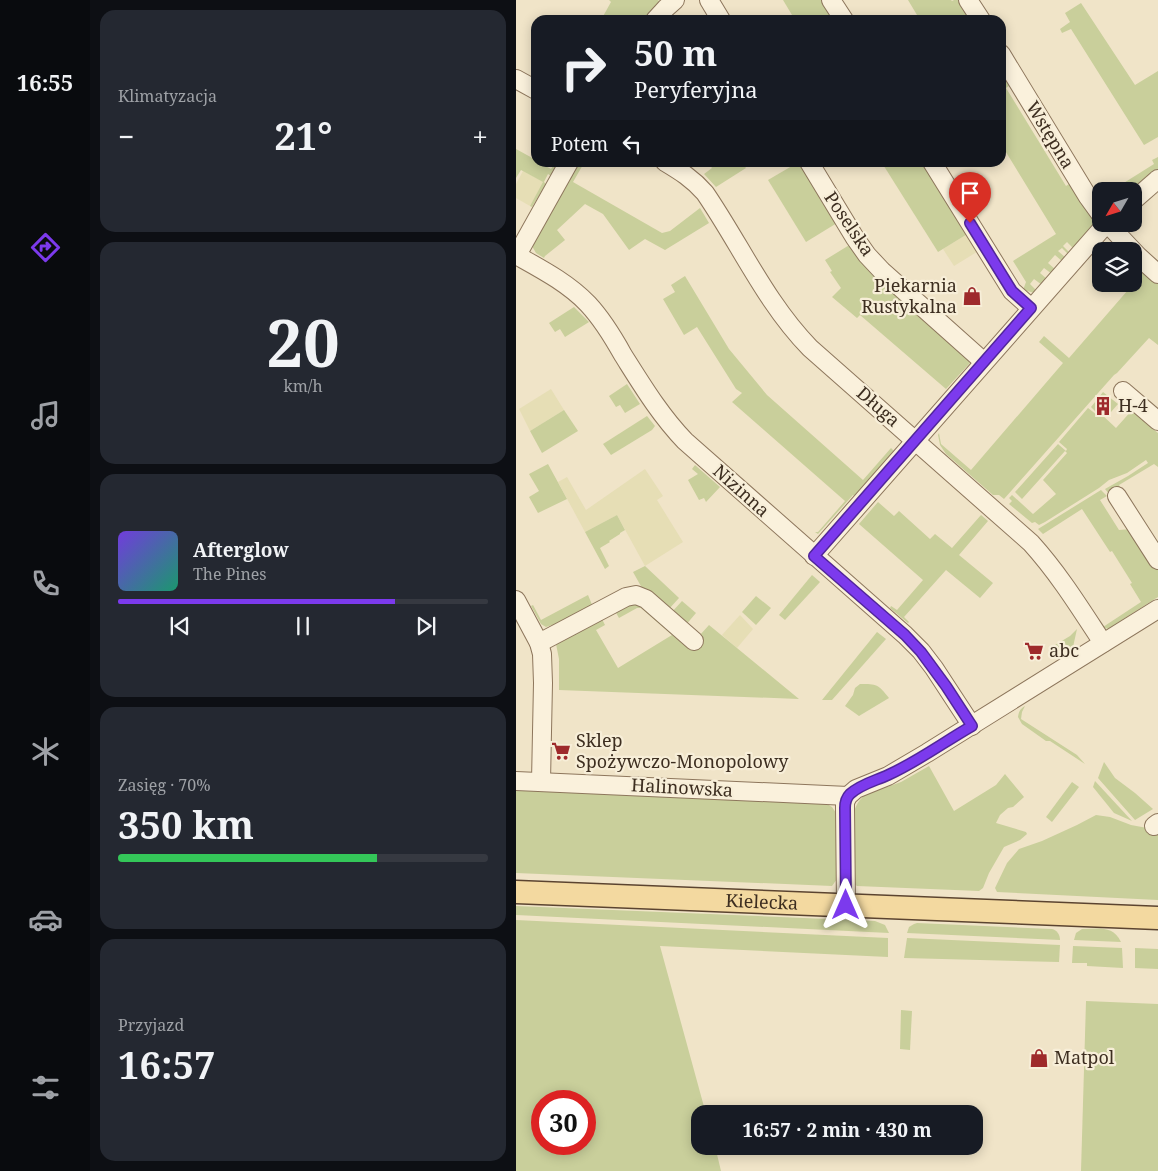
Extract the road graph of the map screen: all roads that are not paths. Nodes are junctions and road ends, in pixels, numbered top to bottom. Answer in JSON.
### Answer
{"nodes":[{"id":1,"x":675,"y":0,"type":"edge"},
{"id":2,"x":709,"y":0,"type":"edge"},
{"id":3,"x":831,"y":0,"type":"edge"},
{"id":4,"x":968,"y":0,"type":"edge"},
{"id":5,"x":660,"y":15,"type":"edge"},
{"id":6,"x":718,"y":15,"type":"edge"},
{"id":7,"x":841,"y":15,"type":"edge"},
{"id":8,"x":977,"y":15,"type":"edge"},
{"id":9,"x":1006,"y":62,"type":"edge"},
{"id":10,"x":516,"y":79,"type":"edge"},
{"id":11,"x":531,"y":87,"type":"edge"},
{"id":12,"x":567,"y":167,"type":"edge"},
{"id":13,"x":673,"y":167,"type":"edge"},
{"id":14,"x":812,"y":167,"type":"edge"},
{"id":15,"x":935,"y":167,"type":"edge"},
{"id":16,"x":1158,"y":179,"type":"edge"},
{"id":17,"x":1142,"y":193,"type":"edge"},
{"id":18,"x":1092,"y":203,"type":"edge"},
{"id":19,"x":1100,"y":232,"type":"edge"},
{"id":20,"x":1115,"y":232,"type":"edge"},
{"id":21,"x":516,"y":255,"type":"edge"},
{"id":22,"x":1158,"y":274,"type":"edge"},
{"id":23,"x":1031,"y":308,"type":"junction"},
{"id":24,"x":984,"y":362,"type":"junction"},
{"id":25,"x":1123,"y":391,"type":"dead end"},
{"id":26,"x":1158,"y":421,"type":"edge"},
{"id":27,"x":915,"y":440,"type":"junction"},
{"id":28,"x":1117,"y":496,"type":"dead end"},
{"id":29,"x":814,"y":556,"type":"junction"},
{"id":30,"x":1158,"y":560,"type":"edge"},
{"id":31,"x":516,"y":600,"type":"edge"},
{"id":32,"x":1158,"y":609,"type":"edge"},
{"id":33,"x":694,"y":641,"type":"dead end"},
{"id":34,"x":539,"y":643,"type":"junction"},
{"id":35,"x":1103,"y":643,"type":"junction"},
{"id":36,"x":972,"y":726,"type":"junction"},
{"id":37,"x":516,"y":780,"type":"edge"},
{"id":38,"x":541,"y":781,"type":"junction"},
{"id":39,"x":848,"y":796,"type":"junction"},
{"id":40,"x":516,"y":892,"type":"edge"},
{"id":41,"x":846,"y":905,"type":"junction"},
{"id":42,"x":1158,"y":918,"type":"edge"}],
"edges":[{"from":1,"to":5,"type":"street"},
{"from":2,"to":6,"type":"street"},
{"from":3,"to":7,"type":"street"},
{"from":4,"to":8,"type":"street"},
{"from":9,"to":18,"type":"street","name":"Wstępna"},
{"from":10,"to":11,"type":"street"},
{"from":12,"to":21,"type":"street"},
{"from":13,"to":27,"type":"street","name":"Długa"},
{"from":14,"to":24,"type":"street","name":"Poselska"},
{"from":15,"to":23,"type":"street"},
{"from":16,"to":17,"type":"street"},
{"from":19,"to":23,"type":"street"},
{"from":20,"to":22,"type":"street"},
{"from":21,"to":29,"type":"street","name":"Nizinna"},
{"from":23,"to":24,"type":"street"},
{"from":24,"to":27,"type":"street"},
{"from":25,"to":26,"type":"street"},
{"from":27,"to":29,"type":"street"},
{"from":27,"to":35,"type":"street","name":"Długa"},
{"from":28,"to":30,"type":"street"},
{"from":29,"to":36,"type":"street","name":"Nizinna"},
{"from":31,"to":34,"type":"street"},
{"from":32,"to":35,"type":"street"},
{"from":33,"to":34,"type":"street"},
{"from":34,"to":38,"type":"street"},
{"from":35,"to":36,"type":"street"},
{"from":36,"to":39,"type":"street"},
{"from":37,"to":38,"type":"street","name":"Halinowska"},
{"from":38,"to":39,"type":"street","name":"Halinowska"},
{"from":39,"to":41,"type":"street"},
{"from":40,"to":41,"type":"main road","name":"Kielecka"},
{"from":41,"to":42,"type":"main road","name":"Kielecka"}]}
